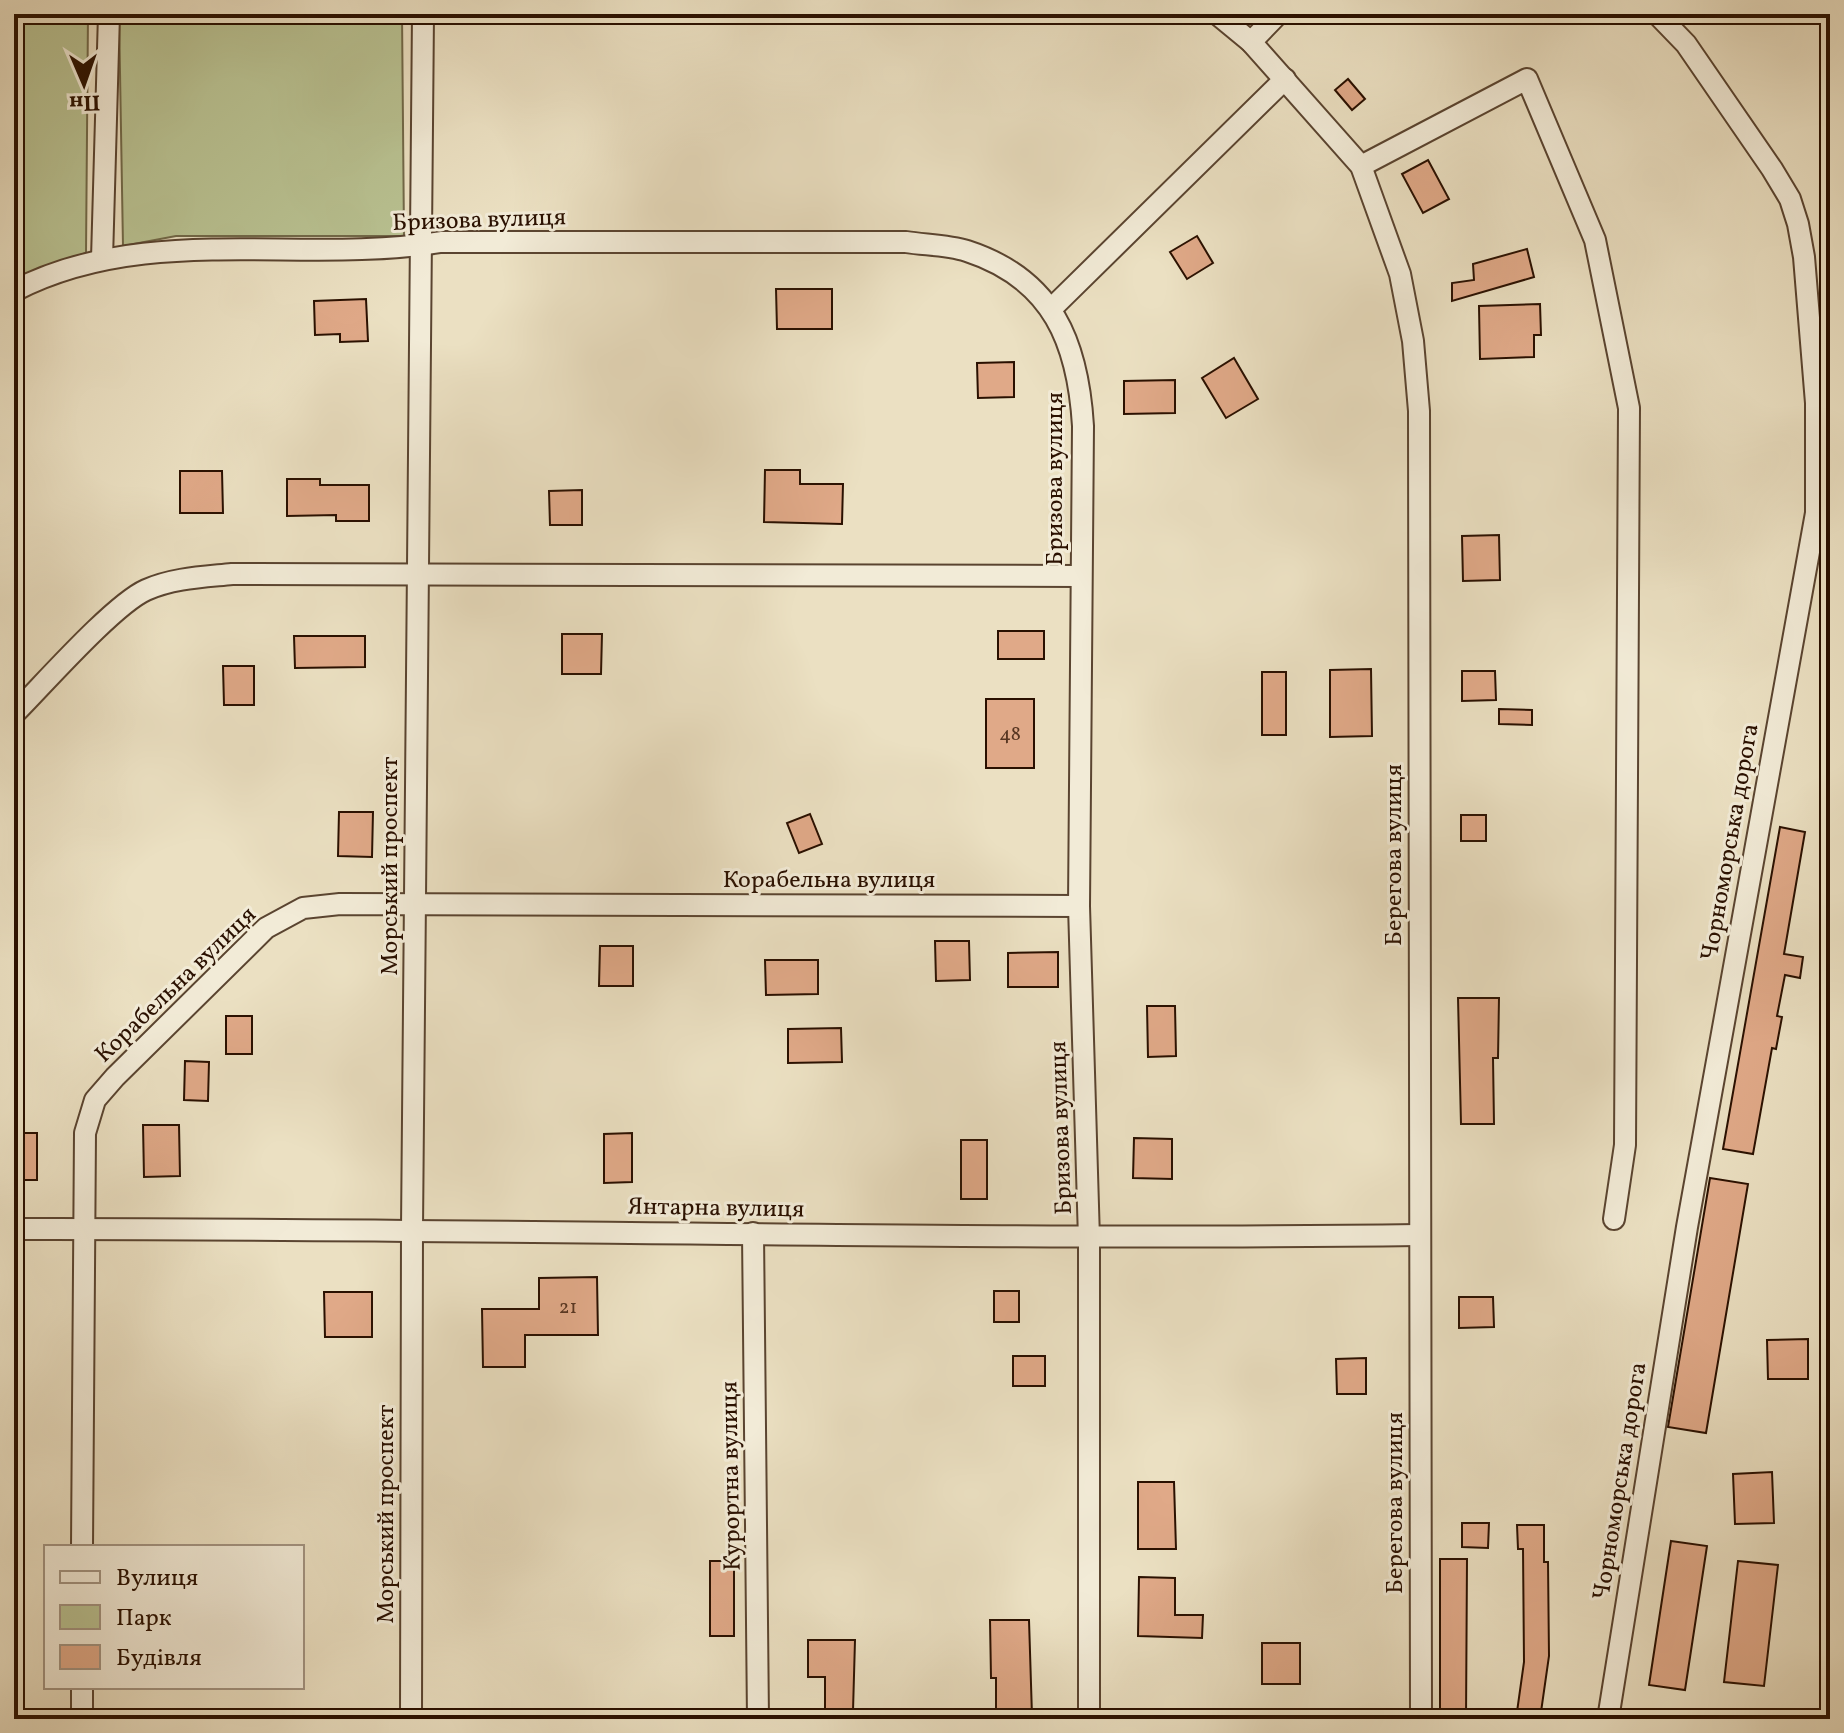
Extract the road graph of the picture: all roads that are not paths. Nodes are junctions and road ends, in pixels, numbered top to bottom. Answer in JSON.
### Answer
{"nodes":[{"id":1,"x":109,"y":14,"type":"edge"},
{"id":2,"x":423,"y":14,"type":"edge"},
{"id":3,"x":1217,"y":14,"type":"edge"},
{"id":4,"x":1278,"y":14,"type":"edge"},
{"id":5,"x":1657,"y":14,"type":"edge"},
{"id":6,"x":1251,"y":42,"type":"junction"},
{"id":7,"x":1285,"y":79,"type":"junction"},
{"id":8,"x":1361,"y":166,"type":"junction"},
{"id":9,"x":420,"y":245,"type":"junction"},
{"id":10,"x":102,"y":259,"type":"junction"},
{"id":11,"x":14,"y":291,"type":"edge"},
{"id":12,"x":1051,"y":309,"type":"junction"},
{"id":13,"x":1080,"y":576,"type":"junction"},
{"id":14,"x":417,"y":577,"type":"junction"},
{"id":15,"x":14,"y":714,"type":"edge"},
{"id":16,"x":415,"y":903,"type":"junction"},
{"id":17,"x":1079,"y":906,"type":"junction"},
{"id":18,"x":1614,"y":1219,"type":"dead end"},
{"id":19,"x":14,"y":1229,"type":"edge"},
{"id":20,"x":82,"y":1229,"type":"junction"},
{"id":21,"x":412,"y":1229,"type":"junction"},
{"id":22,"x":753,"y":1233,"type":"junction"},
{"id":23,"x":1418,"y":1235,"type":"junction"},
{"id":24,"x":1089,"y":1239,"type":"junction"},
{"id":25,"x":82,"y":1545,"type":"edge"},
{"id":26,"x":82,"y":1689,"type":"edge"},
{"id":27,"x":82,"y":1719,"type":"edge"},
{"id":28,"x":411,"y":1719,"type":"edge"},
{"id":29,"x":758,"y":1719,"type":"edge"},
{"id":30,"x":1089,"y":1719,"type":"edge"},
{"id":31,"x":1421,"y":1719,"type":"edge"},
{"id":32,"x":1608,"y":1719,"type":"edge"}],
"edges":[{"from":1,"to":10,"type":"street"},
{"from":2,"to":9,"type":"street","name":"Морський проспект"},
{"from":3,"to":6,"type":"street","name":"Берегова вулиця"},
{"from":4,"to":6,"type":"street"},
{"from":5,"to":32,"type":"street","name":"Чорноморська дорога"},
{"from":6,"to":7,"type":"street","name":"Берегова вулиця"},
{"from":7,"to":8,"type":"street","name":"Берегова вулиця"},
{"from":7,"to":12,"type":"street"},
{"from":8,"to":18,"type":"street"},
{"from":8,"to":23,"type":"street","name":"Берегова вулиця"},
{"from":9,"to":10,"type":"street","name":"Бризова вулиця"},
{"from":9,"to":12,"type":"street","name":"Бризова вулиця"},
{"from":9,"to":14,"type":"street","name":"Морський проспект"},
{"from":10,"to":11,"type":"street","name":"Бризова вулиця"},
{"from":12,"to":13,"type":"street","name":"Бризова вулиця"},
{"from":13,"to":14,"type":"street"},
{"from":13,"to":17,"type":"street","name":"Бризова вулиця"},
{"from":14,"to":15,"type":"street"},
{"from":14,"to":16,"type":"street","name":"Морський проспект"},
{"from":16,"to":17,"type":"street","name":"Корабельна вулиця"},
{"from":16,"to":20,"type":"street","name":"Корабельна вулиця"},
{"from":16,"to":21,"type":"street","name":"Морський проспект"},
{"from":17,"to":24,"type":"street","name":"Бризова вулиця"},
{"from":19,"to":20,"type":"street","name":"Янтарна вулиця"},
{"from":20,"to":21,"type":"street","name":"Янтарна вулиця"},
{"from":20,"to":25,"type":"street","name":"Корабельна вулиця"},
{"from":21,"to":22,"type":"street","name":"Янтарна вулиця"},
{"from":21,"to":28,"type":"street","name":"Морський проспект"},
{"from":22,"to":24,"type":"street","name":"Янтарна вулиця"},
{"from":22,"to":29,"type":"street","name":"Курортна вулиця"},
{"from":23,"to":24,"type":"street","name":"Янтарна вулиця"},
{"from":23,"to":31,"type":"street","name":"Берегова вулиця"},
{"from":24,"to":30,"type":"street","name":"Бризова вулиця"},
{"from":26,"to":27,"type":"street"}]}
